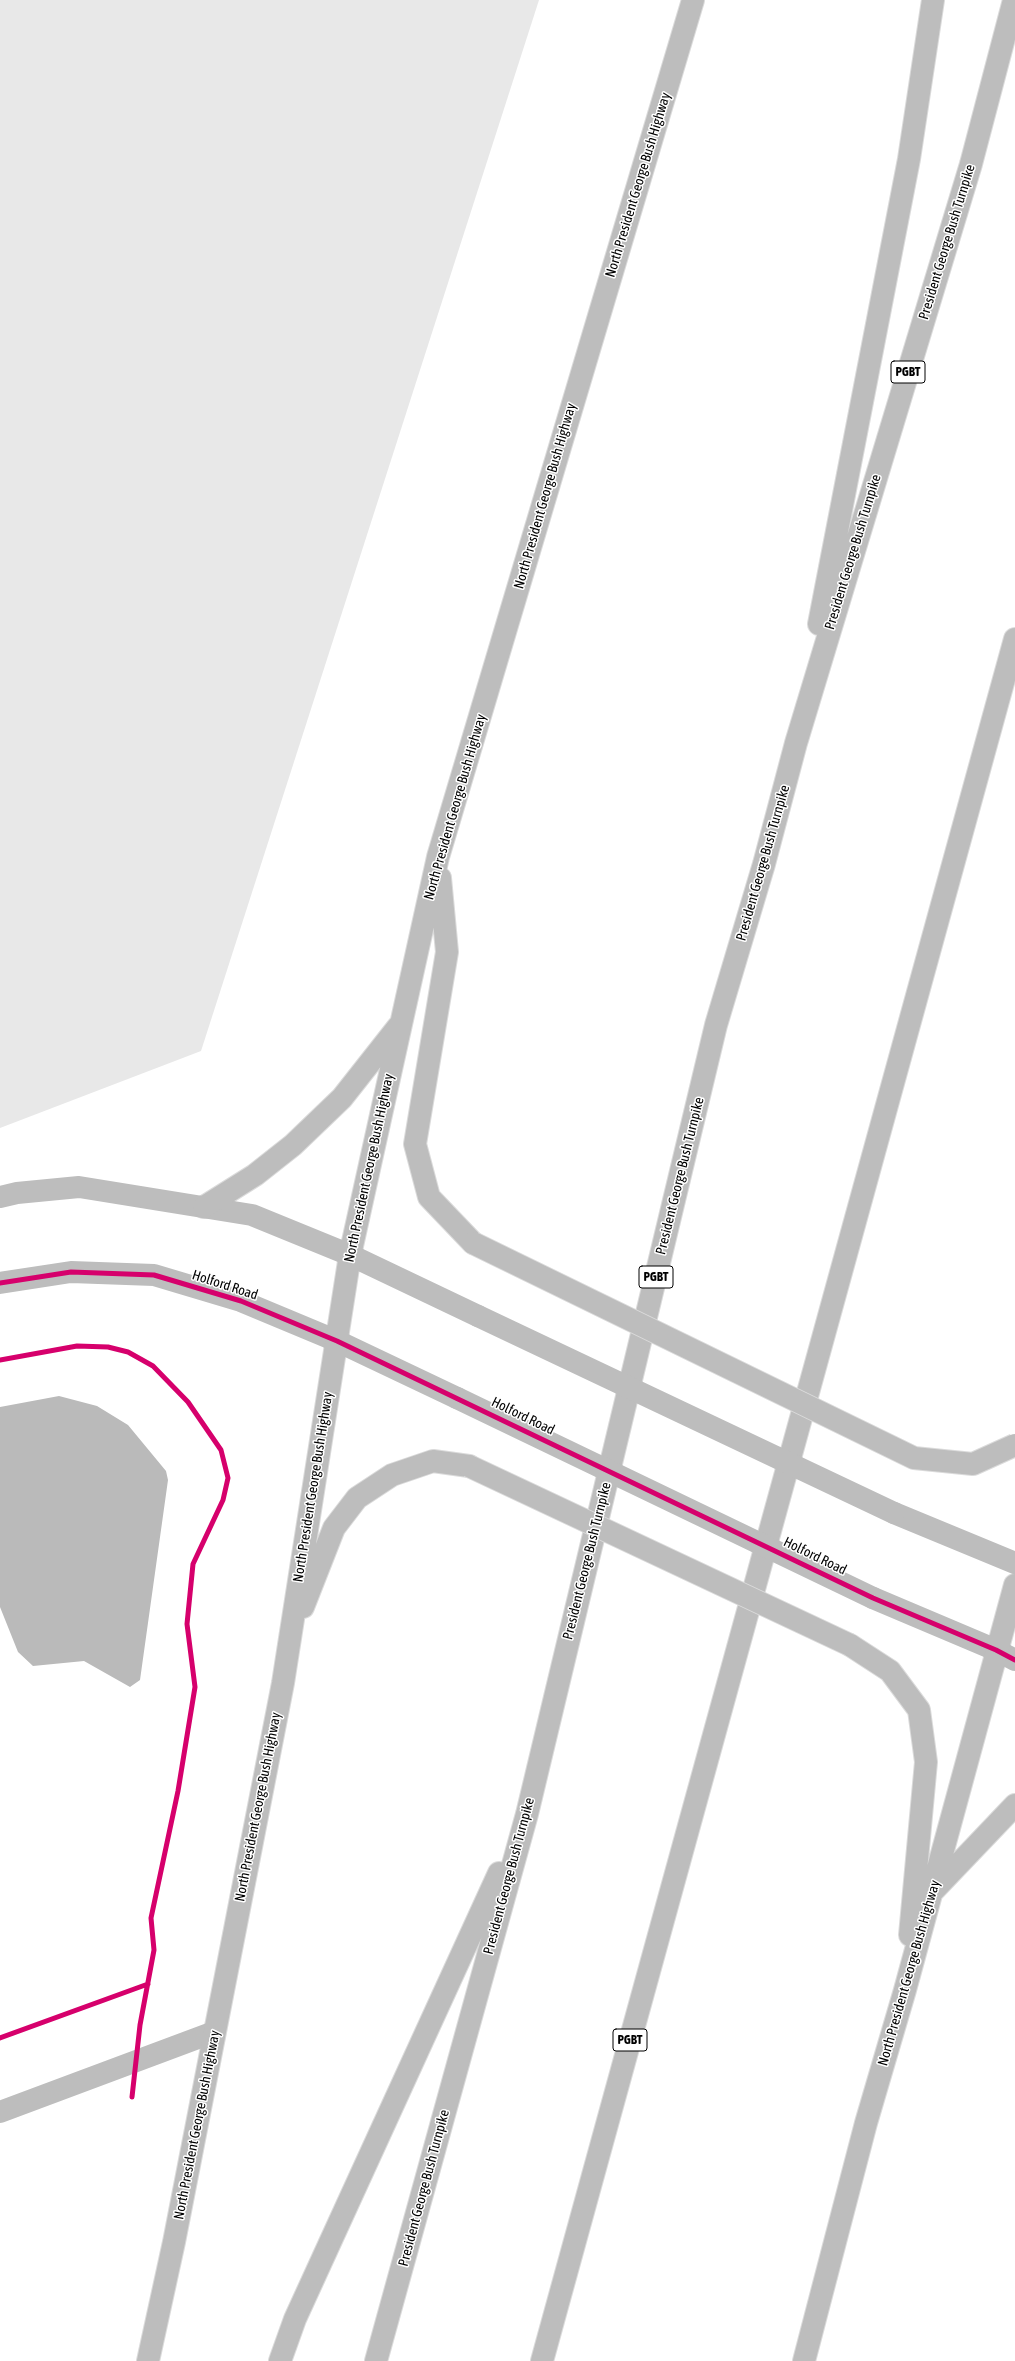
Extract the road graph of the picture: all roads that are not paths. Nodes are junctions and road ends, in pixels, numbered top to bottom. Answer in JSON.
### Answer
{"nodes":[{"id":1,"x":693,"y":0,"type":"edge"},
{"id":2,"x":933,"y":0,"type":"edge"},
{"id":3,"x":1014,"y":0,"type":"edge"},
{"id":4,"x":1015,"y":639,"type":"edge"},
{"id":5,"x":1012,"y":660,"type":"edge"},
{"id":6,"x":796,"y":743,"type":"junction"},
{"id":7,"x":438,"y":857,"type":"junction"},
{"id":8,"x":401,"y":1023,"type":"junction"},
{"id":9,"x":0,"y":1197,"type":"edge"},
{"id":10,"x":204,"y":1207,"type":"junction"},
{"id":11,"x":350,"y":1255,"type":"junction"},
{"id":12,"x":0,"y":1283,"type":"edge"},
{"id":13,"x":337,"y":1341,"type":"junction"},
{"id":14,"x":1015,"y":1445,"type":"edge"},
{"id":15,"x":1015,"y":1563,"type":"edge"},
{"id":16,"x":1015,"y":1585,"type":"edge"},
{"id":17,"x":287,"y":1649,"type":"junction"},
{"id":18,"x":996,"y":1650,"type":"junction"},
{"id":19,"x":1015,"y":1660,"type":"edge"},
{"id":20,"x":1015,"y":1805,"type":"edge"},
{"id":21,"x":527,"y":1814,"type":"junction"},
{"id":22,"x":931,"y":1892,"type":"junction"},
{"id":23,"x":905,"y":1990,"type":"junction"},
{"id":24,"x":214,"y":2032,"type":"junction"},
{"id":25,"x":0,"y":2112,"type":"edge"},
{"id":26,"x":148,"y":2361,"type":"edge"},
{"id":27,"x":280,"y":2361,"type":"edge"},
{"id":28,"x":376,"y":2361,"type":"edge"},
{"id":29,"x":542,"y":2361,"type":"edge"},
{"id":30,"x":804,"y":2361,"type":"edge"}],
"edges":[{"from":1,"to":7,"type":"main road","name":"North President George Bush Highway"},
{"from":2,"to":6,"type":"main road"},
{"from":3,"to":6,"type":"main road","name":"President George Bush Turnpike","number":"PGBT"},
{"from":4,"to":5,"type":"main road","number":"PGBT"},
{"from":5,"to":29,"type":"main road","number":"PGBT"},
{"from":6,"to":21,"type":"main road","name":"President George Bush Turnpike","number":"PGBT"},
{"from":7,"to":8,"type":"main road","name":"North President George Bush Highway"},
{"from":7,"to":14,"type":"main road","bridge":true},
{"from":8,"to":10,"type":"main road"},
{"from":8,"to":11,"type":"main road","name":"North President George Bush Highway"},
{"from":9,"to":10,"type":"main road"},
{"from":10,"to":11,"type":"main road"},
{"from":11,"to":13,"type":"main road","name":"North President George Bush Highway"},
{"from":11,"to":15,"type":"main road","bridge":true},
{"from":12,"to":13,"type":"main road","name":"Holford Road"},
{"from":13,"to":17,"type":"main road","name":"North President George Bush Highway"},
{"from":13,"to":18,"type":"main road","name":"Holford Road","bridge":true},
{"from":16,"to":18,"type":"main road","name":"North President George Bush Highway"},
{"from":17,"to":23,"type":"main road","bridge":true},
{"from":17,"to":24,"type":"main road","name":"North President George Bush Highway"},
{"from":18,"to":19,"type":"main road","name":"Holford Road"},
{"from":18,"to":22,"type":"main road","name":"North President George Bush Highway"},
{"from":20,"to":22,"type":"main road"},
{"from":21,"to":27,"type":"main road"},
{"from":21,"to":28,"type":"main road","name":"President George Bush Turnpike","number":"PGBT"},
{"from":22,"to":23,"type":"main road","name":"North President George Bush Highway"},
{"from":23,"to":30,"type":"main road","name":"North President George Bush Highway"},
{"from":24,"to":25,"type":"main road"},
{"from":24,"to":26,"type":"main road","name":"North President George Bush Highway"}]}
